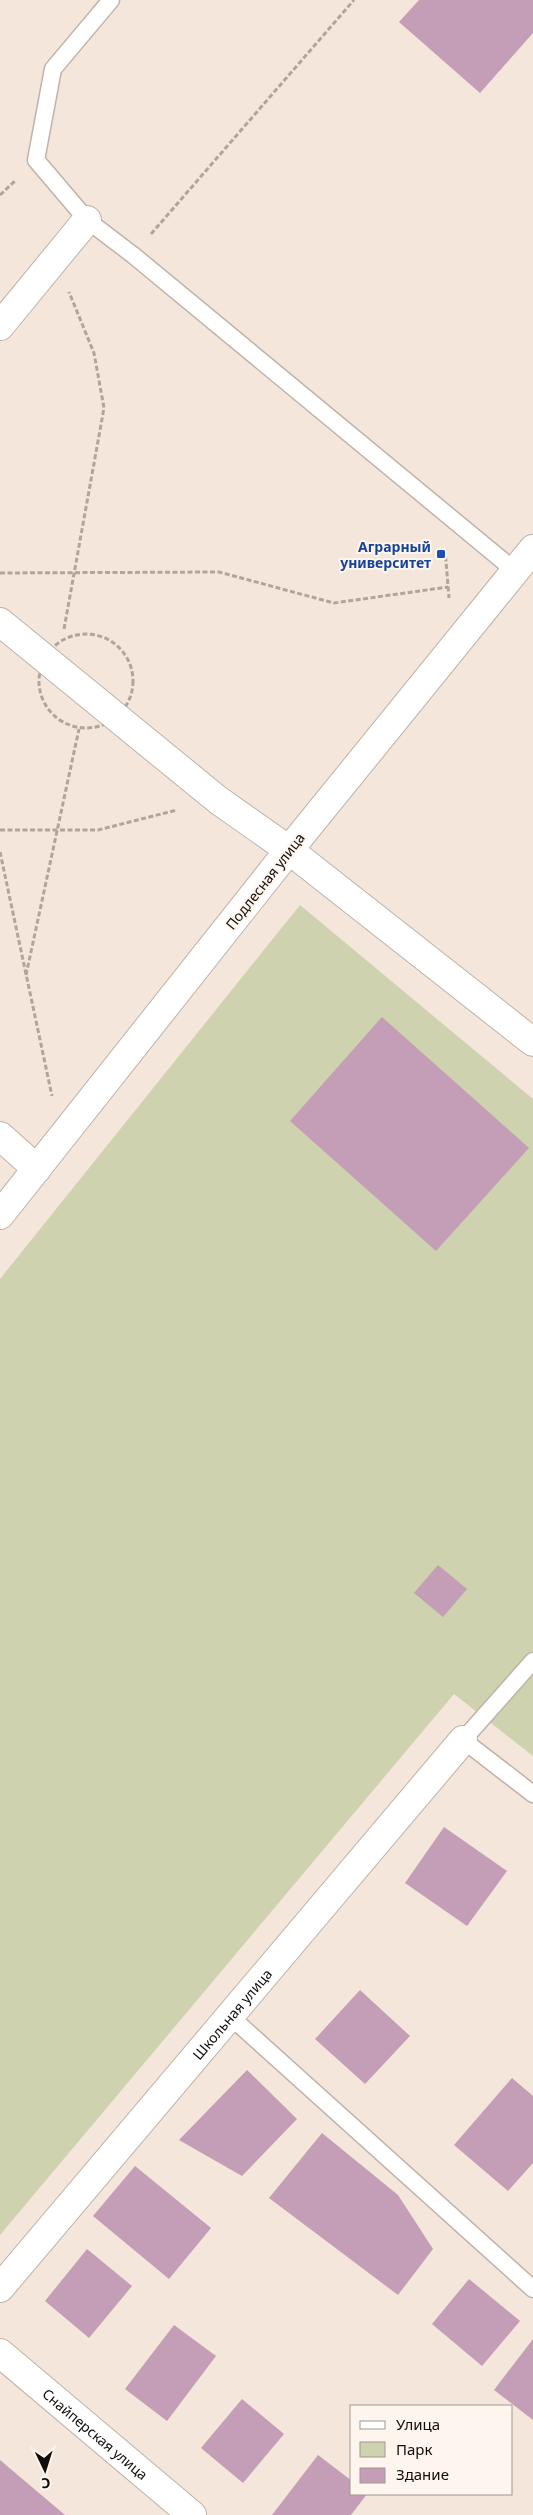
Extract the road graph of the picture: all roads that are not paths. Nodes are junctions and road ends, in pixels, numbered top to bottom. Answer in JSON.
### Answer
{"nodes":[{"id":1,"x":111,"y":0,"type":"edge"},
{"id":2,"x":87,"y":220,"type":"junction"},
{"id":3,"x":0,"y":326,"type":"edge"},
{"id":4,"x":533,"y":549,"type":"edge"},
{"id":5,"x":514,"y":570,"type":"junction"},
{"id":6,"x":0,"y":622,"type":"edge"},
{"id":7,"x":289,"y":850,"type":"junction"},
{"id":8,"x":533,"y":1042,"type":"edge"},
{"id":9,"x":0,"y":1136,"type":"edge"},
{"id":10,"x":37,"y":1169,"type":"junction"},
{"id":11,"x":0,"y":1215,"type":"edge"},
{"id":12,"x":533,"y":1661,"type":"edge"},
{"id":13,"x":463,"y":1740,"type":"junction"},
{"id":14,"x":533,"y":1794,"type":"edge"},
{"id":15,"x":231,"y":2017,"type":"junction"},
{"id":16,"x":0,"y":2288,"type":"edge"},
{"id":17,"x":533,"y":2289,"type":"edge"},
{"id":18,"x":0,"y":2353,"type":"edge"},
{"id":19,"x":192,"y":2515,"type":"edge"}],
"edges":[{"from":1,"to":2,"type":"lane"},
{"from":2,"to":3,"type":"street"},
{"from":2,"to":5,"type":"lane"},
{"from":4,"to":5,"type":"street","name":"Подлесная улица"},
{"from":5,"to":7,"type":"street","name":"Подлесная улица"},
{"from":6,"to":7,"type":"street"},
{"from":7,"to":8,"type":"street"},
{"from":7,"to":10,"type":"street","name":"Подлесная улица"},
{"from":9,"to":10,"type":"street"},
{"from":10,"to":11,"type":"street","name":"Подлесная улица"},
{"from":12,"to":13,"type":"lane"},
{"from":13,"to":14,"type":"lane"},
{"from":13,"to":15,"type":"street","name":"Школьная улица"},
{"from":15,"to":16,"type":"street","name":"Школьная улица"},
{"from":15,"to":17,"type":"lane"},
{"from":18,"to":19,"type":"street","name":"Снайперская улица"}]}
